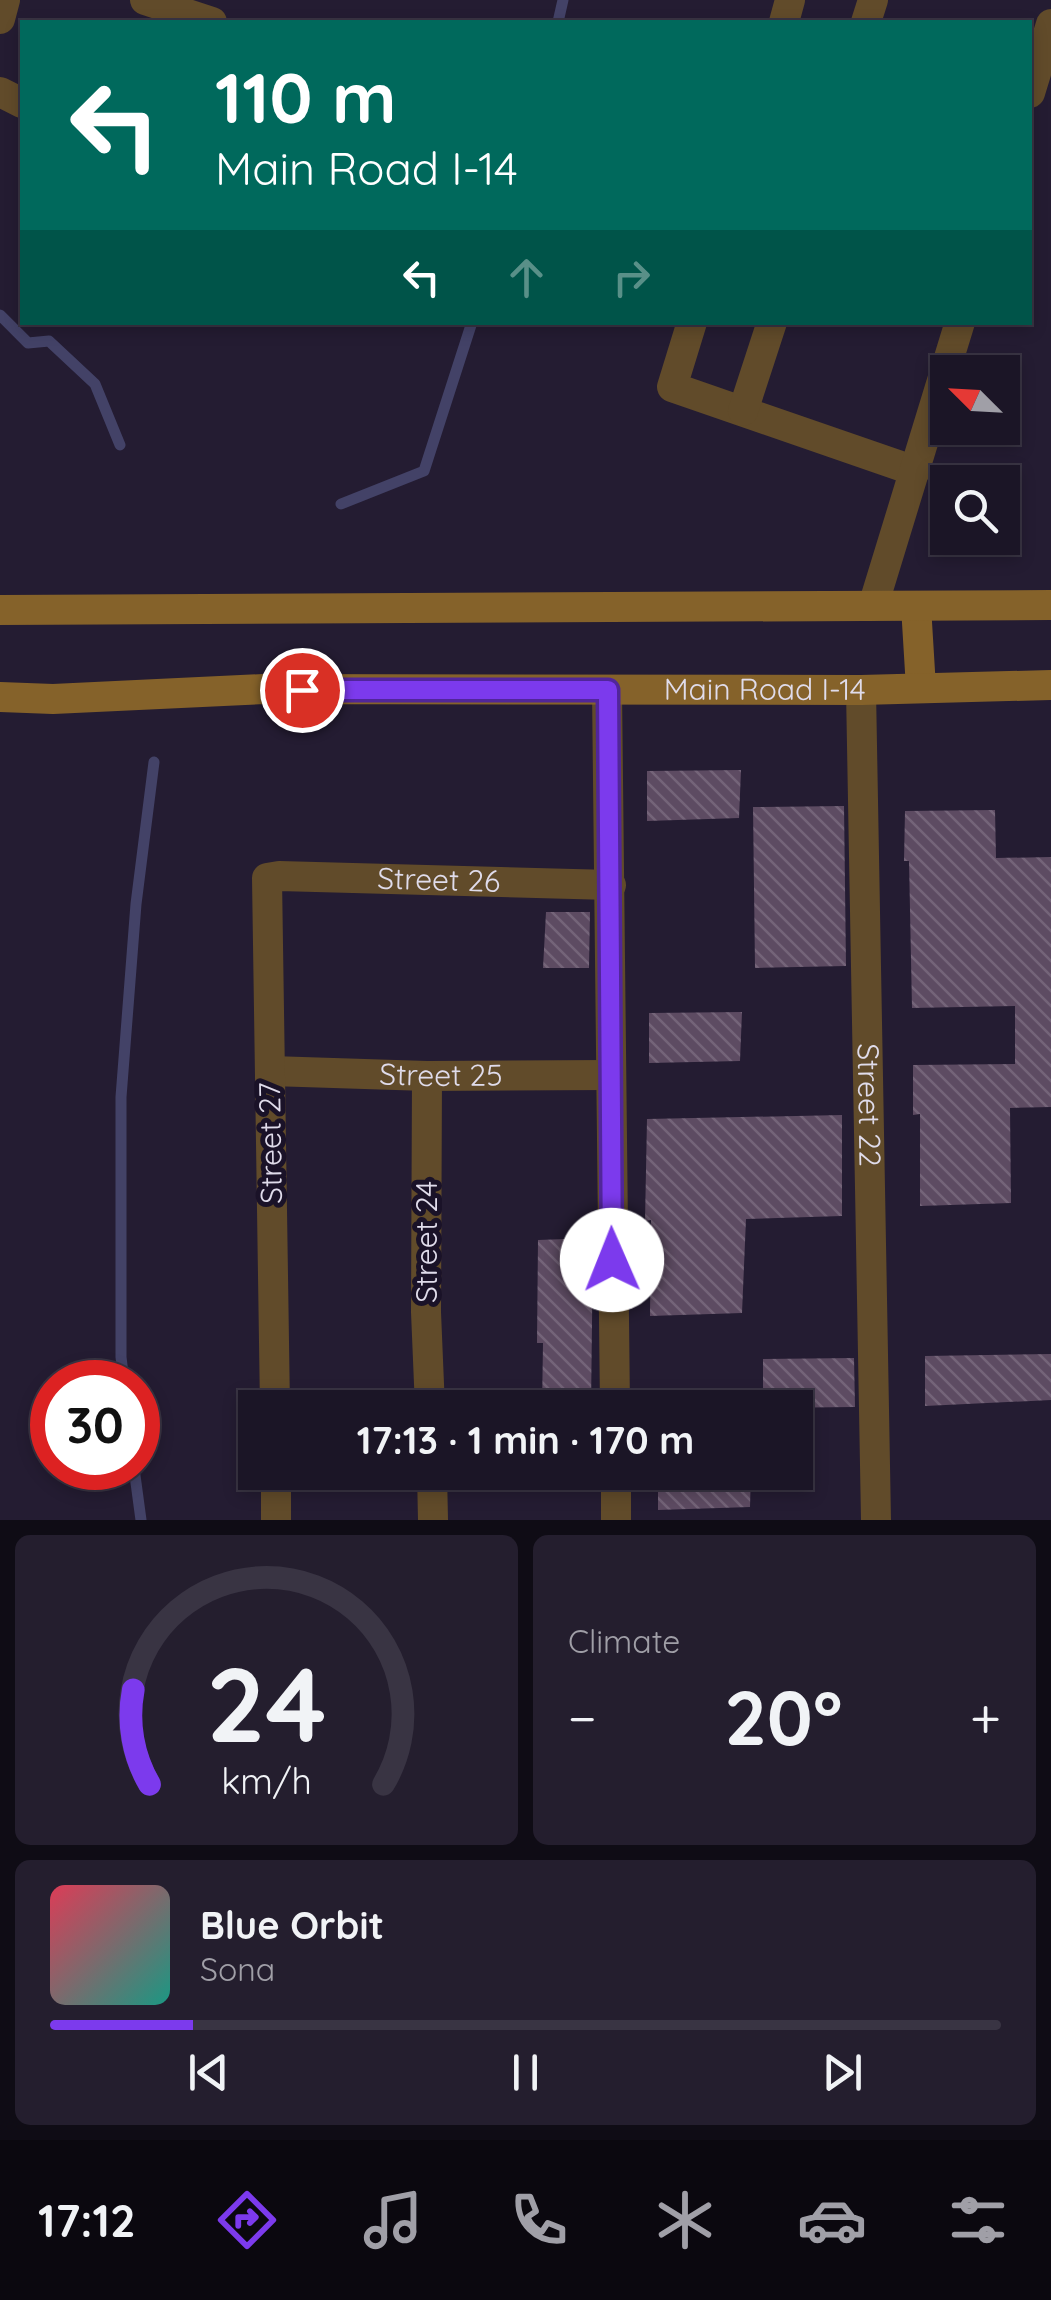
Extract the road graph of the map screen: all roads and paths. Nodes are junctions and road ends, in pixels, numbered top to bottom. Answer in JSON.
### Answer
{"nodes":[{"id":1,"x":6,"y":0,"type":"edge"},
{"id":2,"x":145,"y":0,"type":"edge"},
{"id":3,"x":0,"y":20,"type":"edge"},
{"id":4,"x":206,"y":20,"type":"edge"},
{"id":5,"x":1051,"y":24,"type":"edge"},
{"id":6,"x":1032,"y":86,"type":"edge"},
{"id":7,"x":691,"y":325,"type":"edge"},
{"id":8,"x":771,"y":325,"type":"edge"},
{"id":9,"x":959,"y":325,"type":"edge"},
{"id":10,"x":743,"y":412,"type":"junction"},
{"id":11,"x":915,"y":471,"type":"junction"},
{"id":12,"x":1051,"y":605,"type":"edge"},
{"id":13,"x":873,"y":606,"type":"junction"},
{"id":14,"x":916,"y":606,"type":"junction"},
{"id":15,"x":0,"y":610,"type":"edge"},
{"id":16,"x":1051,"y":685,"type":"edge"},
{"id":17,"x":921,"y":688,"type":"junction"},
{"id":18,"x":608,"y":690,"type":"junction"},
{"id":19,"x":860,"y":690,"type":"junction"},
{"id":20,"x":0,"y":697,"type":"edge"},
{"id":21,"x":268,"y":878,"type":"joint"},
{"id":22,"x":612,"y":885,"type":"junction"},
{"id":23,"x":270,"y":1071,"type":"junction"},
{"id":24,"x":610,"y":1075,"type":"junction"},
{"id":25,"x":427,"y":1076,"type":"junction"},
{"id":26,"x":275,"y":1390,"type":"edge"},
{"id":27,"x":429,"y":1390,"type":"edge"},
{"id":28,"x":615,"y":1390,"type":"edge"},
{"id":29,"x":276,"y":1490,"type":"edge"},
{"id":30,"x":433,"y":1490,"type":"edge"},
{"id":31,"x":616,"y":1490,"type":"edge"},
{"id":32,"x":276,"y":1520,"type":"edge"},
{"id":33,"x":434,"y":1520,"type":"edge"},
{"id":34,"x":616,"y":1520,"type":"edge"},
{"id":35,"x":876,"y":1520,"type":"edge"}],
"edges":[{"from":1,"to":3,"type":"street"},
{"from":2,"to":4,"type":"street"},
{"from":5,"to":6,"type":"street"},
{"from":7,"to":10,"type":"street"},
{"from":8,"to":10,"type":"street"},
{"from":9,"to":11,"type":"street"},
{"from":10,"to":11,"type":"street"},
{"from":11,"to":13,"type":"street"},
{"from":12,"to":14,"type":"main road"},
{"from":13,"to":14,"type":"main road"},
{"from":13,"to":15,"type":"main road"},
{"from":14,"to":17,"type":"main road"},
{"from":16,"to":17,"type":"main road","name":"Main Road I-14"},
{"from":17,"to":19,"type":"main road","name":"Main Road I-14"},
{"from":18,"to":19,"type":"main road","name":"Main Road I-14"},
{"from":18,"to":20,"type":"main road","name":"Main Road I-14"},
{"from":18,"to":22,"type":"street"},
{"from":19,"to":35,"type":"street","name":"Street 22"},
{"from":21,"to":22,"type":"street","name":"Street 26"},
{"from":21,"to":23,"type":"street","name":"Street 27"},
{"from":22,"to":24,"type":"street"},
{"from":23,"to":25,"type":"street","name":"Street 25"},
{"from":23,"to":26,"type":"street","name":"Street 27"},
{"from":24,"to":25,"type":"street","name":"Street 25"},
{"from":24,"to":28,"type":"street"},
{"from":25,"to":27,"type":"street","name":"Street 24"},
{"from":29,"to":32,"type":"street"},
{"from":30,"to":33,"type":"street"},
{"from":31,"to":34,"type":"street"}]}
